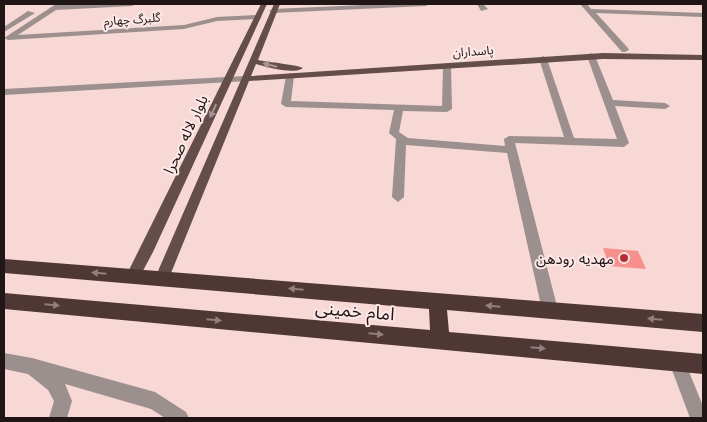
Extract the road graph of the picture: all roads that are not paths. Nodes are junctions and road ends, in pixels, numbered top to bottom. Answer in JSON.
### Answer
{"nodes":[{"id":1,"x":45,"y":4,"type":"edge"},
{"id":2,"x":132,"y":4,"type":"edge"},
{"id":3,"x":264,"y":4,"type":"edge"},
{"id":4,"x":426,"y":4,"type":"edge"},
{"id":5,"x":583,"y":4,"type":"edge"},
{"id":6,"x":57,"y":6,"type":"edge"},
{"id":7,"x":275,"y":8,"type":"edge"},
{"id":8,"x":588,"y":11,"type":"junction"},
{"id":9,"x":703,"y":15,"type":"edge"},
{"id":10,"x":258,"y":16,"type":"junction"},
{"id":11,"x":4,"y":30,"type":"edge"},
{"id":12,"x":6,"y":40,"type":"edge"},
{"id":13,"x":625,"y":50,"type":"junction"},
{"id":14,"x":703,"y":52,"type":"edge"},
{"id":15,"x":592,"y":56,"type":"junction"},
{"id":16,"x":703,"y":58,"type":"edge"},
{"id":17,"x":543,"y":59,"type":"junction"},
{"id":18,"x":252,"y":61,"type":"junction"},
{"id":19,"x":445,"y":62,"type":"junction"},
{"id":20,"x":290,"y":76,"type":"junction"},
{"id":21,"x":228,"y":79,"type":"junction"},
{"id":22,"x":245,"y":79,"type":"junction"},
{"id":23,"x":4,"y":92,"type":"edge"},
{"id":24,"x":609,"y":103,"type":"junction"},
{"id":25,"x":665,"y":106,"type":"dead end"},
{"id":26,"x":399,"y":108,"type":"junction"},
{"id":27,"x":401,"y":138,"type":"junction"},
{"id":28,"x":570,"y":141,"type":"junction"},
{"id":29,"x":510,"y":145,"type":"junction"},
{"id":30,"x":398,"y":197,"type":"dead end"},
{"id":31,"x":154,"y":236,"type":"junction"},
{"id":32,"x":178,"y":237,"type":"junction"},
{"id":33,"x":4,"y":266,"type":"edge"},
{"id":34,"x":132,"y":276,"type":"junction"},
{"id":35,"x":162,"y":278,"type":"junction"},
{"id":36,"x":4,"y":301,"type":"edge"},
{"id":37,"x":437,"y":301,"type":"junction"},
{"id":38,"x":550,"y":310,"type":"junction"},
{"id":39,"x":703,"y":323,"type":"edge"},
{"id":40,"x":440,"y":339,"type":"junction"},
{"id":41,"x":4,"y":361,"type":"edge"},
{"id":42,"x":677,"y":362,"type":"junction"},
{"id":43,"x":703,"y":364,"type":"edge"},
{"id":44,"x":32,"y":366,"type":"junction"},
{"id":45,"x":58,"y":418,"type":"edge"},
{"id":46,"x":180,"y":418,"type":"edge"},
{"id":47,"x":699,"y":418,"type":"edge"}],
"edges":[{"from":1,"to":11,"type":"street"},
{"from":2,"to":6,"type":"street"},
{"from":3,"to":10,"type":"main road","name":"بلوار لاله صحرا"},
{"from":4,"to":7,"type":"street"},
{"from":5,"to":8,"type":"street"},
{"from":6,"to":12,"type":"street"},
{"from":7,"to":18,"type":"main road"},
{"from":8,"to":9,"type":"street"},
{"from":8,"to":13,"type":"street"},
{"from":10,"to":12,"type":"street","name":"گلبرگ چهارم"},
{"from":10,"to":21,"type":"main road","name":"بلوار لاله صحرا"},
{"from":13,"to":14,"type":"main road","name":"پاسداران"},
{"from":13,"to":19,"type":"main road","name":"پاسداران"},
{"from":15,"to":16,"type":"main road","name":"پاسداران"},
{"from":15,"to":17,"type":"main road","name":"پاسداران"},
{"from":15,"to":24,"type":"street"},
{"from":17,"to":19,"type":"main road","name":"پاسداران"},
{"from":17,"to":28,"type":"street"},
{"from":19,"to":18,"type":"main road","name":"پاسداران","one_way":true},
{"from":18,"to":22,"type":"main road"},
{"from":19,"to":20,"type":"main road","name":"پاسداران"},
{"from":19,"to":26,"type":"street"},
{"from":20,"to":22,"type":"main road","name":"پاسداران"},
{"from":20,"to":26,"type":"street"},
{"from":21,"to":22,"type":"street"},
{"from":21,"to":23,"type":"street"},
{"from":21,"to":31,"type":"main road","name":"بلوار لاله صحرا","one_way":true},
{"from":22,"to":32,"type":"main road"},
{"from":24,"to":25,"type":"street"},
{"from":24,"to":28,"type":"street"},
{"from":26,"to":27,"type":"street"},
{"from":27,"to":29,"type":"street"},
{"from":27,"to":30,"type":"street"},
{"from":28,"to":29,"type":"street"},
{"from":29,"to":38,"type":"street"},
{"from":31,"to":32,"type":"main road"},
{"from":31,"to":34,"type":"main road","name":"بلوار لاله صحرا"},
{"from":32,"to":35,"type":"main road"},
{"from":34,"to":33,"type":"highway","name":"امام خمینی","one_way":true},
{"from":34,"to":35,"type":"highway","name":"امام خمینی"},
{"from":37,"to":35,"type":"highway","name":"امام خمینی","one_way":true},
{"from":36,"to":40,"type":"highway","name":"امام خمینی","one_way":true},
{"from":38,"to":37,"type":"highway","name":"امام خمینی","one_way":true},
{"from":37,"to":40,"type":"highway"},
{"from":39,"to":38,"type":"highway","name":"امام خمینی","one_way":true},
{"from":40,"to":42,"type":"highway","name":"امام خمینی","one_way":true},
{"from":41,"to":44,"type":"street"},
{"from":42,"to":43,"type":"highway","name":"امام خمینی"},
{"from":42,"to":47,"type":"street"},
{"from":44,"to":45,"type":"street"},
{"from":44,"to":46,"type":"street"}]}
